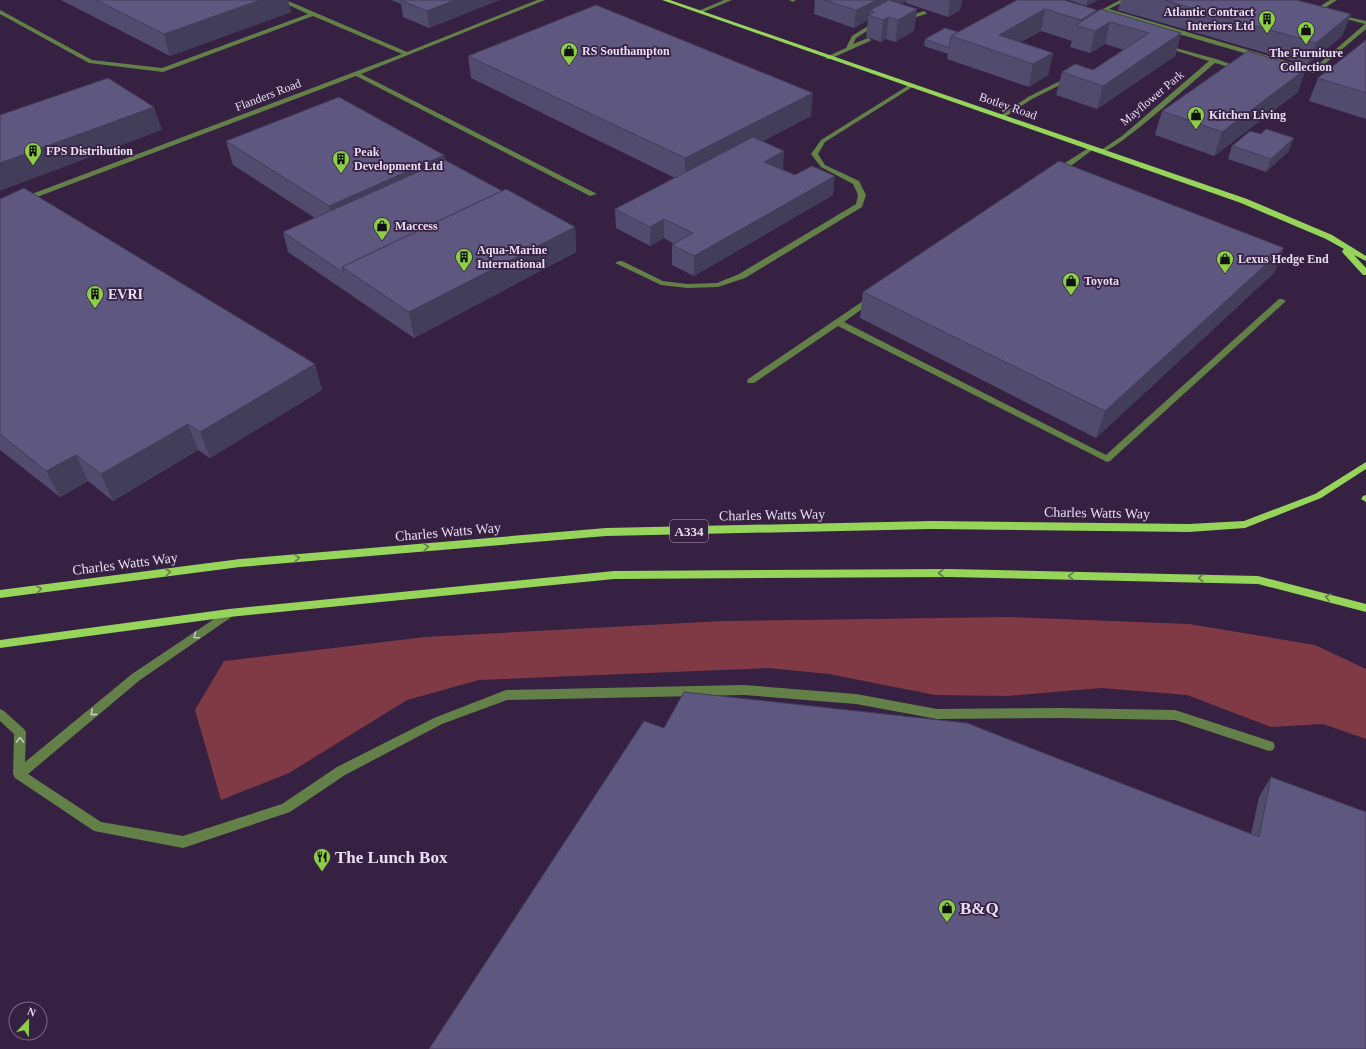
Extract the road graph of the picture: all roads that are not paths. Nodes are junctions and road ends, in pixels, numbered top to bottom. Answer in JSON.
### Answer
{"nodes":[{"id":1,"x":281,"y":0,"type":"edge"},
{"id":2,"x":542,"y":0,"type":"edge"},
{"id":3,"x":665,"y":0,"type":"edge"},
{"id":4,"x":729,"y":0,"type":"edge"},
{"id":5,"x":1124,"y":0,"type":"edge"},
{"id":6,"x":1334,"y":0,"type":"edge"},
{"id":7,"x":1310,"y":8,"type":"edge"},
{"id":8,"x":1105,"y":10,"type":"junction"},
{"id":9,"x":1318,"y":10,"type":"junction"},
{"id":10,"x":0,"y":12,"type":"edge"},
{"id":11,"x":699,"y":12,"type":"junction"},
{"id":12,"x":1325,"y":12,"type":"edge"},
{"id":13,"x":924,"y":13,"type":"dead end"},
{"id":14,"x":313,"y":14,"type":"junction"},
{"id":15,"x":1332,"y":14,"type":"edge"},
{"id":16,"x":1094,"y":15,"type":"edge"},
{"id":17,"x":894,"y":18,"type":"edge"},
{"id":18,"x":881,"y":21,"type":"edge"},
{"id":19,"x":1366,"y":24,"type":"edge"},
{"id":20,"x":868,"y":40,"type":"dead end"},
{"id":21,"x":1153,"y":42,"type":"edge"},
{"id":22,"x":848,"y":49,"type":"junction"},
{"id":23,"x":405,"y":53,"type":"junction"},
{"id":24,"x":828,"y":58,"type":"junction"},
{"id":25,"x":1214,"y":60,"type":"junction"},
{"id":26,"x":1249,"y":71,"type":"edge"},
{"id":27,"x":356,"y":74,"type":"junction"},
{"id":28,"x":1062,"y":82,"type":"dead end"},
{"id":29,"x":911,"y":86,"type":"junction"},
{"id":30,"x":1001,"y":117,"type":"junction"},
{"id":31,"x":1092,"y":148,"type":"junction"},
{"id":32,"x":1103,"y":151,"type":"junction"},
{"id":33,"x":1052,"y":175,"type":"edge"},
{"id":34,"x":593,"y":194,"type":"dead end"},
{"id":35,"x":0,"y":210,"type":"edge"},
{"id":36,"x":1339,"y":243,"type":"junction"},
{"id":37,"x":1366,"y":259,"type":"edge"},
{"id":38,"x":619,"y":262,"type":"dead end"},
{"id":39,"x":1366,"y":273,"type":"edge"},
{"id":40,"x":876,"y":296,"type":"edge"},
{"id":41,"x":1282,"y":300,"type":"dead end"},
{"id":42,"x":837,"y":322,"type":"junction"},
{"id":43,"x":751,"y":381,"type":"dead end"},
{"id":44,"x":1366,"y":465,"type":"edge"},
{"id":45,"x":0,"y":594,"type":"edge"},
{"id":46,"x":1366,"y":608,"type":"edge"},
{"id":47,"x":229,"y":614,"type":"junction"},
{"id":48,"x":0,"y":644,"type":"edge"},
{"id":49,"x":0,"y":714,"type":"edge"},
{"id":50,"x":1268,"y":746,"type":"dead end"},
{"id":51,"x":19,"y":774,"type":"junction"}],
"edges":[{"from":1,"to":14,"type":"street"},
{"from":2,"to":23,"type":"street","name":"Flanders Road"},
{"from":3,"to":11,"type":"main road","name":"Botley Road"},
{"from":4,"to":11,"type":"street"},
{"from":5,"to":8,"type":"street"},
{"from":6,"to":9,"type":"street"},
{"from":7,"to":9,"type":"street"},
{"from":8,"to":16,"type":"street"},
{"from":8,"to":19,"type":"street"},
{"from":9,"to":12,"type":"street"},
{"from":10,"to":14,"type":"street"},
{"from":11,"to":24,"type":"main road","name":"Botley Road"},
{"from":13,"to":17,"type":"street"},
{"from":14,"to":23,"type":"street"},
{"from":15,"to":19,"type":"street"},
{"from":18,"to":22,"type":"street"},
{"from":20,"to":22,"type":"street"},
{"from":21,"to":25,"type":"street","name":"Mayflower Park"},
{"from":22,"to":24,"type":"street"},
{"from":23,"to":27,"type":"street","name":"Flanders Road"},
{"from":24,"to":29,"type":"main road","name":"Botley Road"},
{"from":25,"to":26,"type":"street","name":"Mayflower Park"},
{"from":25,"to":32,"type":"street","name":"Mayflower Park"},
{"from":27,"to":34,"type":"street"},
{"from":27,"to":35,"type":"street","name":"Flanders Road"},
{"from":28,"to":30,"type":"street"},
{"from":29,"to":30,"type":"main road","name":"Botley Road"},
{"from":29,"to":38,"type":"street"},
{"from":30,"to":31,"type":"main road","name":"Botley Road"},
{"from":31,"to":32,"type":"main road","name":"Botley Road"},
{"from":31,"to":33,"type":"street"},
{"from":32,"to":36,"type":"main road","name":"Botley Road"},
{"from":36,"to":37,"type":"main road","name":"Botley Road"},
{"from":36,"to":39,"type":"main road","name":"Botley Road"},
{"from":40,"to":42,"type":"street"},
{"from":41,"to":42,"type":"street"},
{"from":42,"to":43,"type":"street"},
{"from":45,"to":44,"type":"main road","name":"Charles Watts Way","number":"A334","one_way":true},
{"from":46,"to":47,"type":"main road","one_way":true},
{"from":47,"to":48,"type":"main road"},
{"from":47,"to":51,"type":"street","one_way":true},
{"from":51,"to":49,"type":"street","one_way":true},
{"from":50,"to":51,"type":"street"}]}
